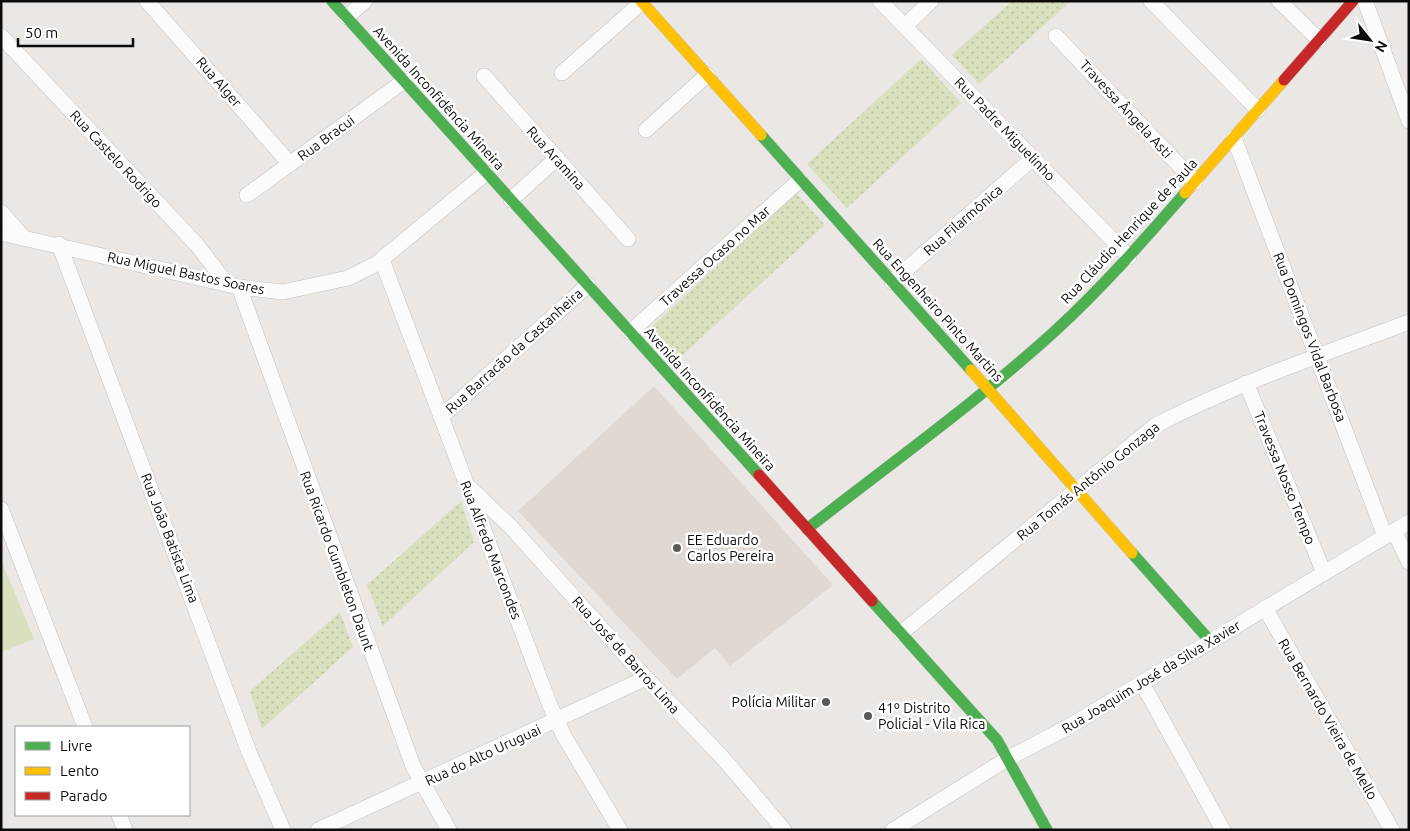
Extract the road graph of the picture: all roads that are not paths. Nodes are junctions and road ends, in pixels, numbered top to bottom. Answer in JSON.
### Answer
{"nodes":[{"id":1,"x":147,"y":1,"type":"edge"},
{"id":2,"x":332,"y":1,"type":"edge"},
{"id":3,"x":365,"y":1,"type":"edge"},
{"id":4,"x":880,"y":1,"type":"edge"},
{"id":5,"x":931,"y":1,"type":"edge"},
{"id":6,"x":1151,"y":1,"type":"edge"},
{"id":7,"x":1279,"y":1,"type":"edge"},
{"id":8,"x":1353,"y":1,"type":"edge"},
{"id":9,"x":1365,"y":1,"type":"edge"},
{"id":10,"x":641,"y":2,"type":"edge"},
{"id":11,"x":347,"y":17,"type":"junction"},
{"id":12,"x":905,"y":26,"type":"junction"},
{"id":13,"x":1,"y":36,"type":"edge"},
{"id":14,"x":1056,"y":36,"type":"dead end"},
{"id":15,"x":1319,"y":40,"type":"junction"},
{"id":16,"x":562,"y":73,"type":"dead end"},
{"id":17,"x":707,"y":75,"type":"junction"},
{"id":18,"x":484,"y":76,"type":"dead end"},
{"id":19,"x":404,"y":81,"type":"junction"},
{"id":20,"x":1258,"y":110,"type":"junction"},
{"id":21,"x":1409,"y":122,"type":"edge"},
{"id":22,"x":646,"y":130,"type":"dead end"},
{"id":23,"x":1234,"y":138,"type":"junction"},
{"id":24,"x":557,"y":158,"type":"junction"},
{"id":25,"x":1033,"y":158,"type":"junction"},
{"id":26,"x":290,"y":164,"type":"junction"},
{"id":27,"x":486,"y":172,"type":"junction"},
{"id":28,"x":800,"y":180,"type":"junction"},
{"id":29,"x":1195,"y":182,"type":"junction"},
{"id":30,"x":247,"y":195,"type":"dead end"},
{"id":31,"x":510,"y":200,"type":"junction"},
{"id":32,"x":1,"y":212,"type":"edge"},
{"id":33,"x":1,"y":232,"type":"edge"},
{"id":34,"x":23,"y":236,"type":"junction"},
{"id":35,"x":628,"y":240,"type":"dead end"},
{"id":36,"x":59,"y":244,"type":"junction"},
{"id":37,"x":1129,"y":257,"type":"junction"},
{"id":38,"x":382,"y":260,"type":"junction"},
{"id":39,"x":892,"y":282,"type":"junction"},
{"id":40,"x":233,"y":285,"type":"junction"},
{"id":41,"x":588,"y":285,"type":"junction"},
{"id":42,"x":1409,"y":322,"type":"edge"},
{"id":43,"x":630,"y":332,"type":"junction"},
{"id":44,"x":1316,"y":356,"type":"junction"},
{"id":45,"x":1246,"y":383,"type":"junction"},
{"id":46,"x":987,"y":388,"type":"junction"},
{"id":47,"x":441,"y":416,"type":"junction"},
{"id":48,"x":465,"y":483,"type":"junction"},
{"id":49,"x":1077,"y":489,"type":"junction"},
{"id":50,"x":1,"y":509,"type":"edge"},
{"id":51,"x":1409,"y":522,"type":"edge"},
{"id":52,"x":807,"y":529,"type":"junction"},
{"id":53,"x":1389,"y":533,"type":"junction"},
{"id":54,"x":1409,"y":562,"type":"edge"},
{"id":55,"x":1324,"y":573,"type":"junction"},
{"id":56,"x":1265,"y":608,"type":"junction"},
{"id":57,"x":901,"y":633,"type":"junction"},
{"id":58,"x":1211,"y":642,"type":"junction"},
{"id":59,"x":646,"y":678,"type":"junction"},
{"id":60,"x":1142,"y":683,"type":"junction"},
{"id":61,"x":557,"y":720,"type":"junction"},
{"id":62,"x":85,"y":726,"type":"edge"},
{"id":63,"x":1007,"y":759,"type":"junction"},
{"id":64,"x":421,"y":783,"type":"junction"},
{"id":65,"x":119,"y":816,"type":"edge"},
{"id":66,"x":125,"y":830,"type":"edge"},
{"id":67,"x":283,"y":830,"type":"edge"},
{"id":68,"x":318,"y":830,"type":"edge"},
{"id":69,"x":449,"y":830,"type":"edge"},
{"id":70,"x":620,"y":830,"type":"edge"},
{"id":71,"x":784,"y":830,"type":"edge"},
{"id":72,"x":894,"y":830,"type":"edge"},
{"id":73,"x":1047,"y":830,"type":"edge"},
{"id":74,"x":1224,"y":830,"type":"edge"},
{"id":75,"x":1392,"y":830,"type":"edge"}],
"edges":[{"from":1,"to":26,"type":"street","name":"Rua Alger"},
{"from":2,"to":11,"type":"street","name":"Avenida Inconfidência Mineira"},
{"from":3,"to":11,"type":"street"},
{"from":4,"to":12,"type":"street","name":"Rua Padre Miguelinho"},
{"from":5,"to":12,"type":"street"},
{"from":6,"to":20,"type":"street"},
{"from":7,"to":15,"type":"street"},
{"from":8,"to":15,"type":"street","name":"Rua Cláudio Henrique de Paula"},
{"from":9,"to":21,"type":"street"},
{"from":10,"to":16,"type":"street"},
{"from":10,"to":17,"type":"street","name":"Rua Engenheiro Pinto Martins"},
{"from":11,"to":19,"type":"street","name":"Avenida Inconfidência Mineira"},
{"from":12,"to":25,"type":"street","name":"Rua Padre Miguelinho"},
{"from":13,"to":40,"type":"street","name":"Rua Castelo Rodrigo"},
{"from":14,"to":29,"type":"street","name":"Travessa Ângela Asti"},
{"from":15,"to":20,"type":"street","name":"Rua Cláudio Henrique de Paula"},
{"from":17,"to":22,"type":"street"},
{"from":17,"to":28,"type":"street","name":"Rua Engenheiro Pinto Martins"},
{"from":18,"to":24,"type":"street","name":"Rua Aramina"},
{"from":19,"to":26,"type":"street","name":"Rua Bracui"},
{"from":19,"to":27,"type":"street","name":"Avenida Inconfidência Mineira"},
{"from":20,"to":23,"type":"street","name":"Rua Cláudio Henrique de Paula"},
{"from":23,"to":29,"type":"street","name":"Rua Cláudio Henrique de Paula"},
{"from":23,"to":44,"type":"street","name":"Rua Domingos Vidal Barbosa"},
{"from":24,"to":31,"type":"street"},
{"from":24,"to":35,"type":"street","name":"Rua Aramina"},
{"from":25,"to":37,"type":"street","name":"Rua Padre Miguelinho"},
{"from":25,"to":39,"type":"street","name":"Rua Filarmônica"},
{"from":26,"to":30,"type":"street","name":"Rua Bracui"},
{"from":27,"to":31,"type":"street","name":"Avenida Inconfidência Mineira"},
{"from":27,"to":38,"type":"street","name":"Rua Miguel Bastos Soares"},
{"from":28,"to":39,"type":"street","name":"Rua Engenheiro Pinto Martins"},
{"from":28,"to":43,"type":"street","name":"Travessa Ocaso no Mar"},
{"from":29,"to":37,"type":"street","name":"Rua Cláudio Henrique de Paula"},
{"from":31,"to":41,"type":"street","name":"Avenida Inconfidência Mineira"},
{"from":32,"to":34,"type":"street"},
{"from":33,"to":34,"type":"street","name":"Rua Miguel Bastos Soares"},
{"from":34,"to":36,"type":"street","name":"Rua Miguel Bastos Soares"},
{"from":36,"to":40,"type":"street","name":"Rua Miguel Bastos Soares"},
{"from":36,"to":67,"type":"street","name":"Rua João Batista Lima"},
{"from":37,"to":46,"type":"street","name":"Rua Cláudio Henrique de Paula"},
{"from":38,"to":40,"type":"street","name":"Rua Miguel Bastos Soares"},
{"from":38,"to":47,"type":"street","name":"Rua Alfredo Marcondes"},
{"from":39,"to":46,"type":"street","name":"Rua Engenheiro Pinto Martins"},
{"from":40,"to":64,"type":"street","name":"Rua Ricardo Gumbleton Daunt"},
{"from":41,"to":43,"type":"street","name":"Avenida Inconfidência Mineira"},
{"from":41,"to":47,"type":"street","name":"Rua Barracão da Castanheira"},
{"from":42,"to":44,"type":"street","name":"Rua Tomás Antônio Gonzaga"},
{"from":43,"to":52,"type":"street","name":"Avenida Inconfidência Mineira"},
{"from":44,"to":45,"type":"street","name":"Rua Tomás Antônio Gonzaga"},
{"from":44,"to":53,"type":"street","name":"Rua Domingos Vidal Barbosa"},
{"from":45,"to":49,"type":"street","name":"Rua Tomás Antônio Gonzaga"},
{"from":45,"to":55,"type":"street","name":"Travessa Nosso Tempo"},
{"from":46,"to":49,"type":"street","name":"Rua Engenheiro Pinto Martins"},
{"from":46,"to":52,"type":"street","name":"Rua Cláudio Henrique de Paula"},
{"from":47,"to":48,"type":"street","name":"Rua Alfredo Marcondes"},
{"from":48,"to":59,"type":"street","name":"Rua José de Barros Lima"},
{"from":48,"to":61,"type":"street","name":"Rua Alfredo Marcondes"},
{"from":49,"to":57,"type":"street","name":"Rua Tomás Antônio Gonzaga"},
{"from":49,"to":58,"type":"street","name":"Rua Engenheiro Pinto Martins"},
{"from":50,"to":62,"type":"street"},
{"from":51,"to":53,"type":"street","name":"Rua Joaquim José da Silva Xavier"},
{"from":52,"to":57,"type":"street","name":"Avenida Inconfidência Mineira"},
{"from":53,"to":54,"type":"street","name":"Rua Domingos Vidal Barbosa"},
{"from":53,"to":55,"type":"street","name":"Rua Joaquim José da Silva Xavier"},
{"from":55,"to":56,"type":"street","name":"Rua Joaquim José da Silva Xavier"},
{"from":56,"to":58,"type":"street","name":"Rua Joaquim José da Silva Xavier"},
{"from":56,"to":75,"type":"street","name":"Rua Bernardo Vieira de Mello"},
{"from":57,"to":63,"type":"street","name":"Avenida Inconfidência Mineira"},
{"from":58,"to":60,"type":"street","name":"Rua Joaquim José da Silva Xavier"},
{"from":59,"to":61,"type":"street","name":"Rua do Alto Uruguai"},
{"from":59,"to":71,"type":"street","name":"Rua José de Barros Lima"},
{"from":60,"to":63,"type":"street","name":"Rua Joaquim José da Silva Xavier"},
{"from":60,"to":74,"type":"street"},
{"from":61,"to":64,"type":"street","name":"Rua do Alto Uruguai"},
{"from":61,"to":70,"type":"street","name":"Rua Alfredo Marcondes"},
{"from":63,"to":72,"type":"street","name":"Rua Joaquim José da Silva Xavier"},
{"from":63,"to":73,"type":"street","name":"Avenida Inconfidência Mineira"},
{"from":64,"to":68,"type":"street","name":"Rua do Alto Uruguai"},
{"from":64,"to":69,"type":"street","name":"Rua Ricardo Gumbleton Daunt"},
{"from":65,"to":66,"type":"street"}]}
